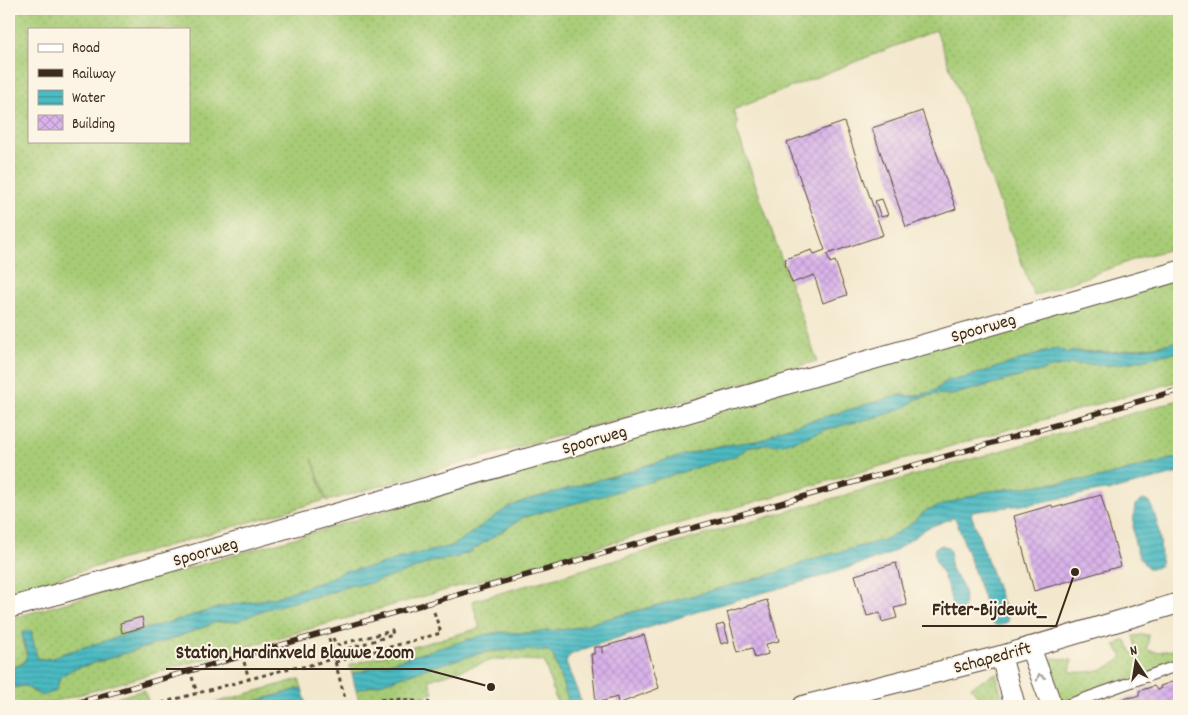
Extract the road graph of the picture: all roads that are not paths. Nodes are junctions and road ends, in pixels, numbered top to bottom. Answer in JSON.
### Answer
{"nodes":[{"id":1,"x":1179,"y":271,"type":"edge"},
{"id":2,"x":1179,"y":604,"type":"edge"},
{"id":3,"x":9,"y":608,"type":"edge"},
{"id":4,"x":1030,"y":647,"type":"junction"},
{"id":5,"x":1001,"y":656,"type":"junction"},
{"id":6,"x":1179,"y":665,"type":"edge"},
{"id":7,"x":810,"y":705,"type":"edge"},
{"id":8,"x":1015,"y":706,"type":"edge"},
{"id":9,"x":1052,"y":706,"type":"edge"},
{"id":10,"x":1064,"y":706,"type":"edge"}],
"edges":[{"from":1,"to":3,"type":"street","name":"Spoorweg"},
{"from":2,"to":4,"type":"street","name":"Schapedrift"},
{"from":4,"to":5,"type":"street","name":"Schapedrift"},
{"from":9,"to":4,"type":"street","one_way":true},
{"from":5,"to":7,"type":"street","name":"Schapedrift"},
{"from":5,"to":8,"type":"street"},
{"from":6,"to":10,"type":"lane"}]}
